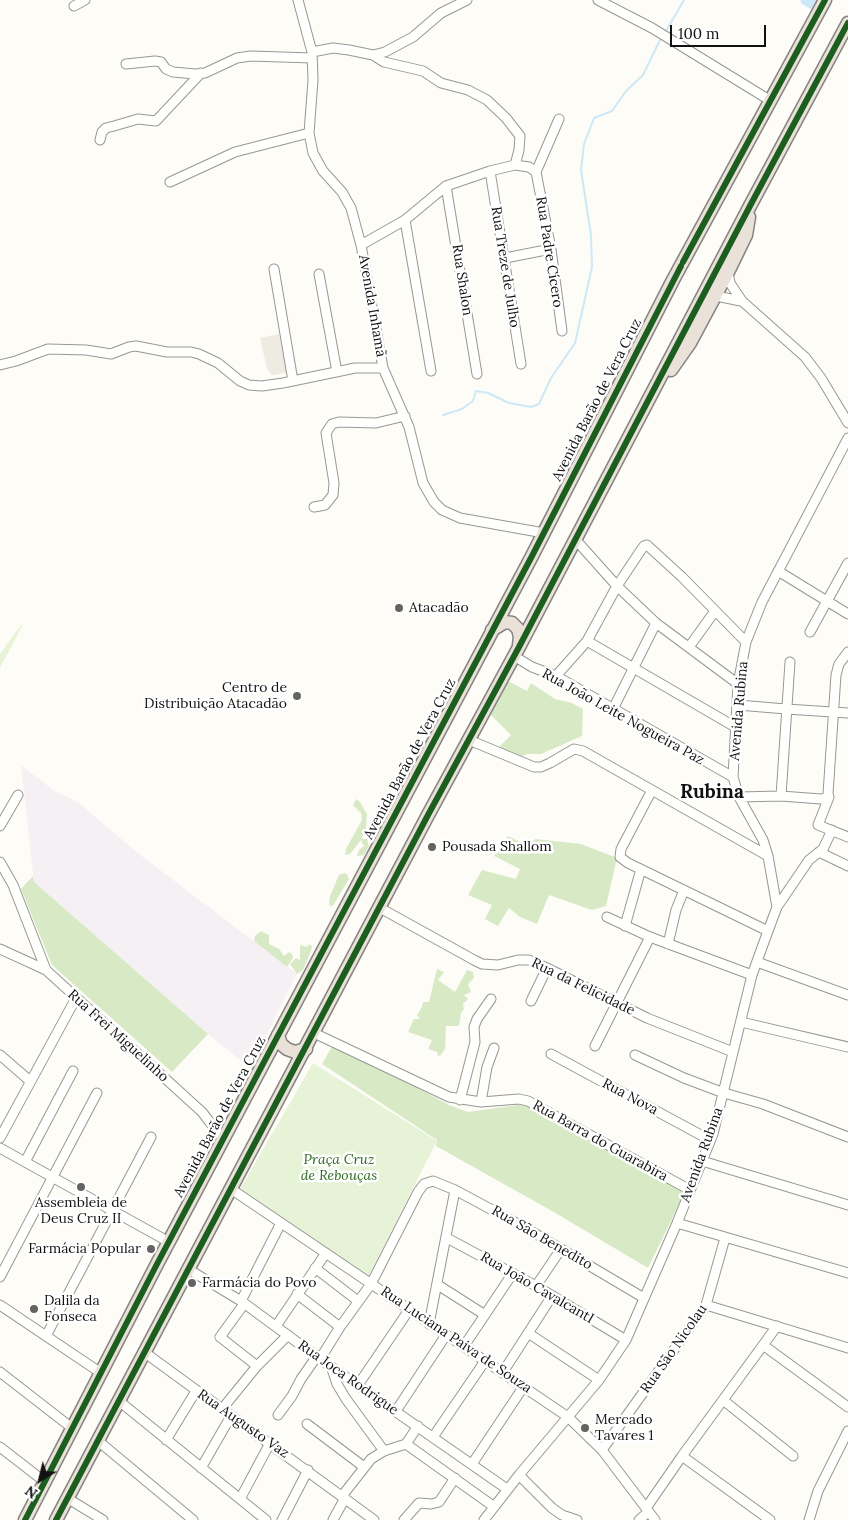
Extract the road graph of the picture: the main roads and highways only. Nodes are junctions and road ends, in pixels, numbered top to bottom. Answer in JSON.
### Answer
{"nodes":[{"id":1,"x":822,"y":6,"type":"edge"},
{"id":2,"x":846,"y":27,"type":"edge"},
{"id":3,"x":751,"y":204,"type":"junction"},
{"id":4,"x":652,"y":393,"type":"junction"},
{"id":5,"x":491,"y":630,"type":"junction"},
{"id":6,"x":516,"y":652,"type":"junction"},
{"id":7,"x":278,"y":1035,"type":"junction"},
{"id":8,"x":306,"y":1049,"type":"junction"},
{"id":9,"x":25,"y":1520,"type":"edge"},
{"id":10,"x":56,"y":1520,"type":"edge"}],
"edges":[{"from":1,"to":5,"type":"highway","name":"Avenida Barão de Vera Cruz"},
{"from":2,"to":3,"type":"highway"},
{"from":3,"to":4,"type":"highway"},
{"from":3,"to":4,"type":"highway"},
{"from":4,"to":6,"type":"highway"},
{"from":5,"to":6,"type":"highway"},
{"from":5,"to":7,"type":"highway","name":"Avenida Barão de Vera Cruz"},
{"from":6,"to":8,"type":"highway"},
{"from":7,"to":8,"type":"highway"},
{"from":7,"to":9,"type":"highway","name":"Avenida Barão de Vera Cruz"},
{"from":8,"to":10,"type":"highway"}]}
